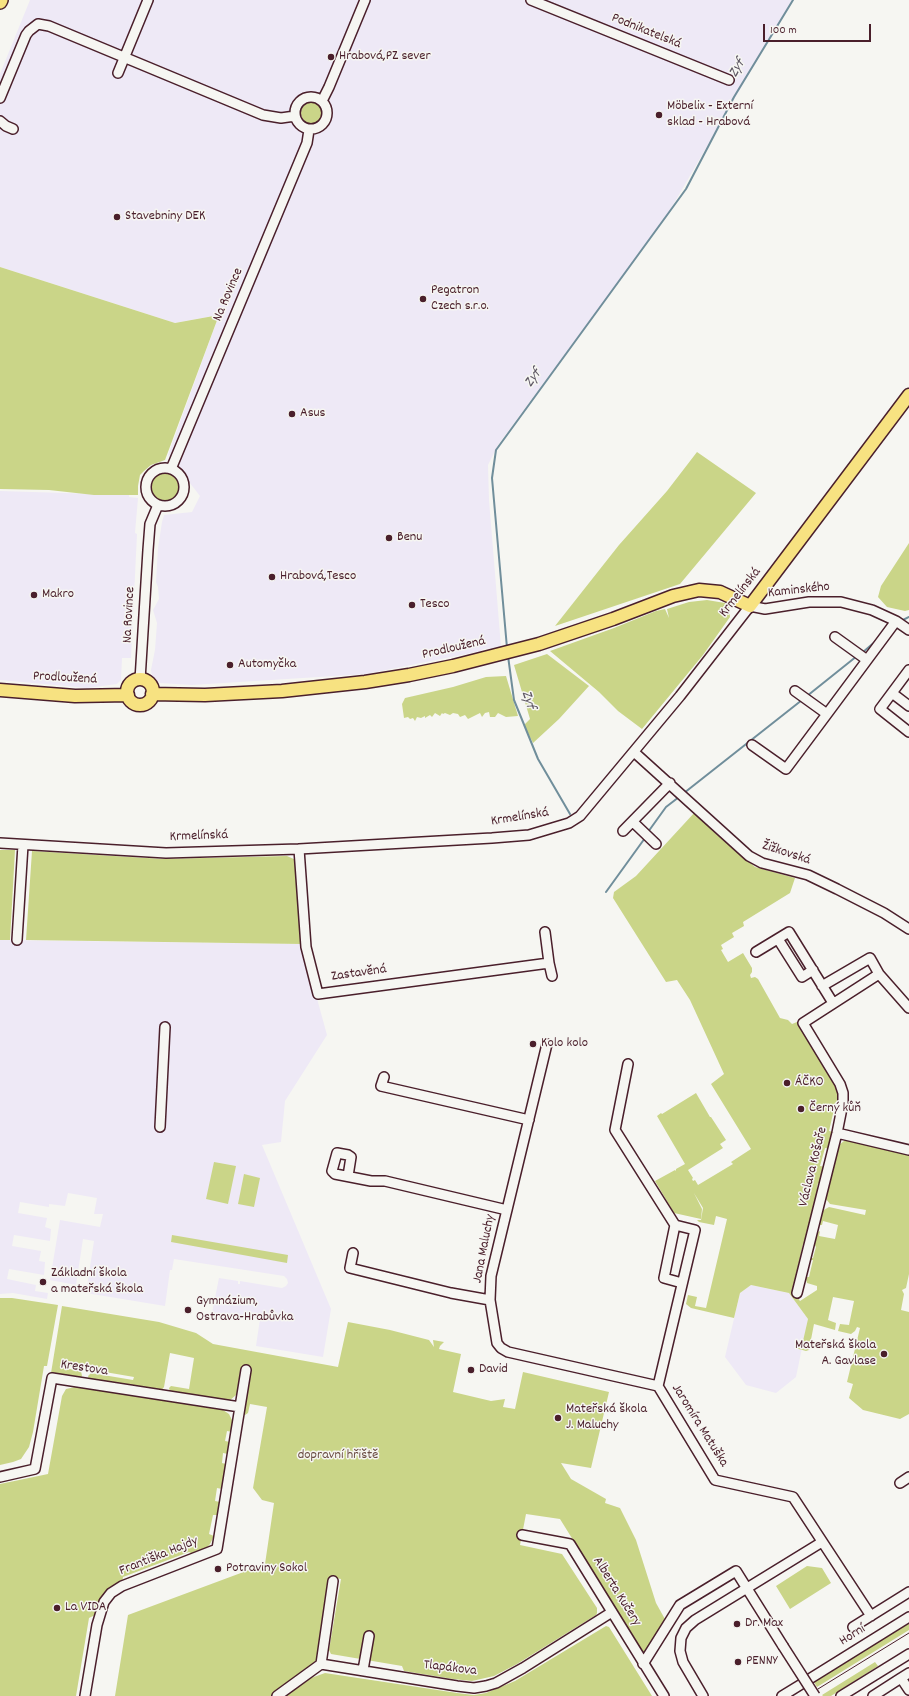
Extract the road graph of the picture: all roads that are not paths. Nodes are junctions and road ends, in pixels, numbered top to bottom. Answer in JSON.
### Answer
{"nodes":[{"id":1,"x":148,"y":0,"type":"edge"},
{"id":2,"x":365,"y":0,"type":"edge"},
{"id":3,"x":531,"y":0,"type":"edge"},
{"id":4,"x":125,"y":57,"type":"junction"},
{"id":5,"x":118,"y":73,"type":"dead end"},
{"id":6,"x":729,"y":80,"type":"dead end"},
{"id":7,"x":0,"y":98,"type":"edge"},
{"id":8,"x":322,"y":101,"type":"junction"},
{"id":9,"x":295,"y":116,"type":"junction"},
{"id":10,"x":0,"y":120,"type":"edge"},
{"id":11,"x":13,"y":129,"type":"dead end"},
{"id":12,"x":309,"y":130,"type":"junction"},
{"id":13,"x":909,"y":395,"type":"edge"},
{"id":14,"x":171,"y":469,"type":"junction"},
{"id":15,"x":158,"y":505,"type":"junction"},
{"id":16,"x":750,"y":606,"type":"junction"},
{"id":17,"x":896,"y":621,"type":"junction"},
{"id":18,"x":909,"y":630,"type":"edge"},
{"id":19,"x":835,"y":637,"type":"dead end"},
{"id":20,"x":867,"y":660,"type":"junction"},
{"id":21,"x":909,"y":670,"type":"edge"},
{"id":22,"x":140,"y":680,"type":"junction"},
{"id":23,"x":0,"y":690,"type":"edge"},
{"id":24,"x":795,"y":691,"type":"dead end"},
{"id":25,"x":892,"y":693,"type":"junction"},
{"id":26,"x":152,"y":694,"type":"junction"},
{"id":27,"x":128,"y":695,"type":"junction"},
{"id":28,"x":909,"y":706,"type":"edge"},
{"id":29,"x":827,"y":714,"type":"junction"},
{"id":30,"x":909,"y":732,"type":"edge"},
{"id":31,"x":752,"y":745,"type":"dead end"},
{"id":32,"x":634,"y":752,"type":"junction"},
{"id":33,"x":670,"y":783,"type":"junction"},
{"id":34,"x":633,"y":822,"type":"junction"},
{"id":35,"x":623,"y":831,"type":"dead end"},
{"id":36,"x":0,"y":843,"type":"edge"},
{"id":37,"x":656,"y":844,"type":"dead end"},
{"id":38,"x":23,"y":845,"type":"junction"},
{"id":39,"x":299,"y":849,"type":"junction"},
{"id":40,"x":909,"y":929,"type":"edge"},
{"id":41,"x":545,"y":932,"type":"dead end"},
{"id":42,"x":778,"y":939,"type":"junction"},
{"id":43,"x":17,"y":940,"type":"dead end"},
{"id":44,"x":756,"y":952,"type":"dead end"},
{"id":45,"x":550,"y":963,"type":"junction"},
{"id":46,"x":813,"y":970,"type":"junction"},
{"id":47,"x":879,"y":974,"type":"junction"},
{"id":48,"x":552,"y":976,"type":"dead end"},
{"id":49,"x":822,"y":986,"type":"junction"},
{"id":50,"x":833,"y":1003,"type":"junction"},
{"id":51,"x":909,"y":1008,"type":"edge"},
{"id":52,"x":165,"y":1027,"type":"dead end"},
{"id":53,"x":547,"y":1044,"type":"dead end"},
{"id":54,"x":628,"y":1064,"type":"dead end"},
{"id":55,"x":384,"y":1077,"type":"dead end"},
{"id":56,"x":529,"y":1120,"type":"junction"},
{"id":57,"x":160,"y":1127,"type":"dead end"},
{"id":58,"x":837,"y":1133,"type":"junction"},
{"id":59,"x":909,"y":1150,"type":"edge"},
{"id":60,"x":348,"y":1176,"type":"dead end"},
{"id":61,"x":507,"y":1210,"type":"junction"},
{"id":62,"x":675,"y":1225,"type":"junction"},
{"id":63,"x":354,"y":1253,"type":"dead end"},
{"id":64,"x":682,"y":1283,"type":"junction"},
{"id":65,"x":797,"y":1293,"type":"dead end"},
{"id":66,"x":490,"y":1300,"type":"junction"},
{"id":67,"x":246,"y":1370,"type":"dead end"},
{"id":68,"x":658,"y":1386,"type":"junction"},
{"id":69,"x":240,"y":1407,"type":"junction"},
{"id":70,"x":0,"y":1477,"type":"edge"},
{"id":71,"x":909,"y":1477,"type":"edge"},
{"id":72,"x":900,"y":1483,"type":"dead end"},
{"id":73,"x":522,"y":1535,"type":"dead end"},
{"id":74,"x":822,"y":1542,"type":"junction"},
{"id":75,"x":333,"y":1581,"type":"dead end"},
{"id":76,"x":747,"y":1589,"type":"junction"},
{"id":77,"x":909,"y":1592,"type":"edge"},
{"id":78,"x":612,"y":1612,"type":"junction"},
{"id":79,"x":871,"y":1616,"type":"junction"},
{"id":80,"x":909,"y":1618,"type":"edge"},
{"id":81,"x":853,"y":1627,"type":"dead end"},
{"id":82,"x":369,"y":1636,"type":"dead end"},
{"id":83,"x":909,"y":1654,"type":"edge"},
{"id":84,"x":322,"y":1664,"type":"junction"},
{"id":85,"x":643,"y":1664,"type":"junction"},
{"id":86,"x":363,"y":1670,"type":"junction"},
{"id":87,"x":905,"y":1675,"type":"edge"},
{"id":88,"x":811,"y":1678,"type":"dead end"},
{"id":89,"x":800,"y":1685,"type":"dead end"},
{"id":90,"x":909,"y":1690,"type":"edge"},
{"id":91,"x":85,"y":1696,"type":"edge"},
{"id":92,"x":277,"y":1696,"type":"edge"},
{"id":93,"x":664,"y":1696,"type":"edge"},
{"id":94,"x":703,"y":1696,"type":"edge"},
{"id":95,"x":782,"y":1696,"type":"edge"},
{"id":96,"x":815,"y":1696,"type":"edge"},
{"id":97,"x":841,"y":1696,"type":"edge"},
{"id":98,"x":873,"y":1696,"type":"edge"}],
"edges":[{"from":1,"to":4,"type":"street"},
{"from":2,"to":8,"type":"street"},
{"from":3,"to":6,"type":"street","name":"Podnikatelská"},
{"from":4,"to":5,"type":"street"},
{"from":4,"to":7,"type":"street"},
{"from":4,"to":9,"type":"street"},
{"from":8,"to":9,"type":"street"},
{"from":8,"to":12,"type":"street"},
{"from":9,"to":12,"type":"street"},
{"from":10,"to":11,"type":"street"},
{"from":12,"to":14,"type":"street","name":"Na Rovince"},
{"from":13,"to":16,"type":"main road","name":"Krmelínská"},
{"from":14,"to":15,"type":"street"},
{"from":14,"to":15,"type":"street"},
{"from":15,"to":22,"type":"street","name":"Na Rovince"},
{"from":16,"to":17,"type":"street","name":"Kaminského"},
{"from":16,"to":26,"type":"main road","name":"Prodloužená"},
{"from":16,"to":32,"type":"street","name":"Krmelínská"},
{"from":17,"to":18,"type":"street","name":"Kaminského"},
{"from":17,"to":20,"type":"street"},
{"from":19,"to":20,"type":"street"},
{"from":20,"to":29,"type":"street"},
{"from":21,"to":25,"type":"street"},
{"from":22,"to":26,"type":"main road"},
{"from":22,"to":27,"type":"main road"},
{"from":23,"to":27,"type":"main road","name":"Prodloužená"},
{"from":24,"to":29,"type":"street"},
{"from":25,"to":28,"type":"street"},
{"from":25,"to":30,"type":"street"},
{"from":26,"to":27,"type":"main road"},
{"from":29,"to":31,"type":"street"},
{"from":32,"to":33,"type":"street","name":"Žižkovská"},
{"from":32,"to":39,"type":"street","name":"Krmelínská"},
{"from":33,"to":34,"type":"street"},
{"from":33,"to":40,"type":"street","name":"Žižkovská"},
{"from":34,"to":35,"type":"street"},
{"from":34,"to":37,"type":"street"},
{"from":36,"to":38,"type":"street","name":"Krmelínská"},
{"from":38,"to":39,"type":"street","name":"Krmelínská"},
{"from":38,"to":43,"type":"street"},
{"from":39,"to":45,"type":"street","name":"Zastavěná"},
{"from":41,"to":45,"type":"street"},
{"from":42,"to":44,"type":"street"},
{"from":42,"to":46,"type":"street"},
{"from":42,"to":46,"type":"street"},
{"from":45,"to":48,"type":"street"},
{"from":46,"to":49,"type":"street"},
{"from":47,"to":49,"type":"street"},
{"from":47,"to":50,"type":"street","name":"Václava Košaře"},
{"from":47,"to":51,"type":"street"},
{"from":49,"to":50,"type":"street"},
{"from":50,"to":58,"type":"street","name":"Václava Košaře"},
{"from":52,"to":57,"type":"street"},
{"from":53,"to":56,"type":"street","name":"Jana Maluchy"},
{"from":54,"to":62,"type":"street"},
{"from":55,"to":56,"type":"street"},
{"from":56,"to":61,"type":"street","name":"Jana Maluchy"},
{"from":58,"to":59,"type":"street"},
{"from":58,"to":65,"type":"street","name":"Václava Košaře"},
{"from":60,"to":61,"type":"street"},
{"from":61,"to":66,"type":"street","name":"Jana Maluchy"},
{"from":62,"to":64,"type":"street"},
{"from":62,"to":64,"type":"street","name":"Jaromíra Matuška"},
{"from":63,"to":66,"type":"street"},
{"from":64,"to":68,"type":"street","name":"Jaromíra Matuška"},
{"from":66,"to":68,"type":"street","name":"Jana Maluchy"},
{"from":67,"to":69,"type":"street","name":"Františka Hajdy"},
{"from":68,"to":74,"type":"street","name":"Jaromíra Matuška"},
{"from":69,"to":70,"type":"street","name":"Krestova"},
{"from":69,"to":91,"type":"street","name":"Františka Hajdy"},
{"from":71,"to":72,"type":"street"},
{"from":73,"to":78,"type":"street","name":"Alberta Kučery"},
{"from":74,"to":76,"type":"street"},
{"from":74,"to":79,"type":"street","name":"Jaromíra Matuška"},
{"from":75,"to":84,"type":"street"},
{"from":76,"to":85,"type":"street"},
{"from":76,"to":94,"type":"street"},
{"from":76,"to":96,"type":"street","bridge":true},
{"from":77,"to":79,"type":"street"},
{"from":78,"to":85,"type":"street","name":"Alberta Kučery"},
{"from":78,"to":86,"type":"street","name":"Tlapákova"},
{"from":79,"to":81,"type":"street"},
{"from":80,"to":88,"type":"street","name":"Horní"},
{"from":82,"to":86,"type":"street"},
{"from":83,"to":97,"type":"street"},
{"from":84,"to":86,"type":"street","name":"Tlapákova"},
{"from":84,"to":92,"type":"street"},
{"from":85,"to":93,"type":"street","name":"Alberta Kučery"},
{"from":87,"to":90,"type":"street"},
{"from":87,"to":98,"type":"street"},
{"from":89,"to":95,"type":"street"}]}
